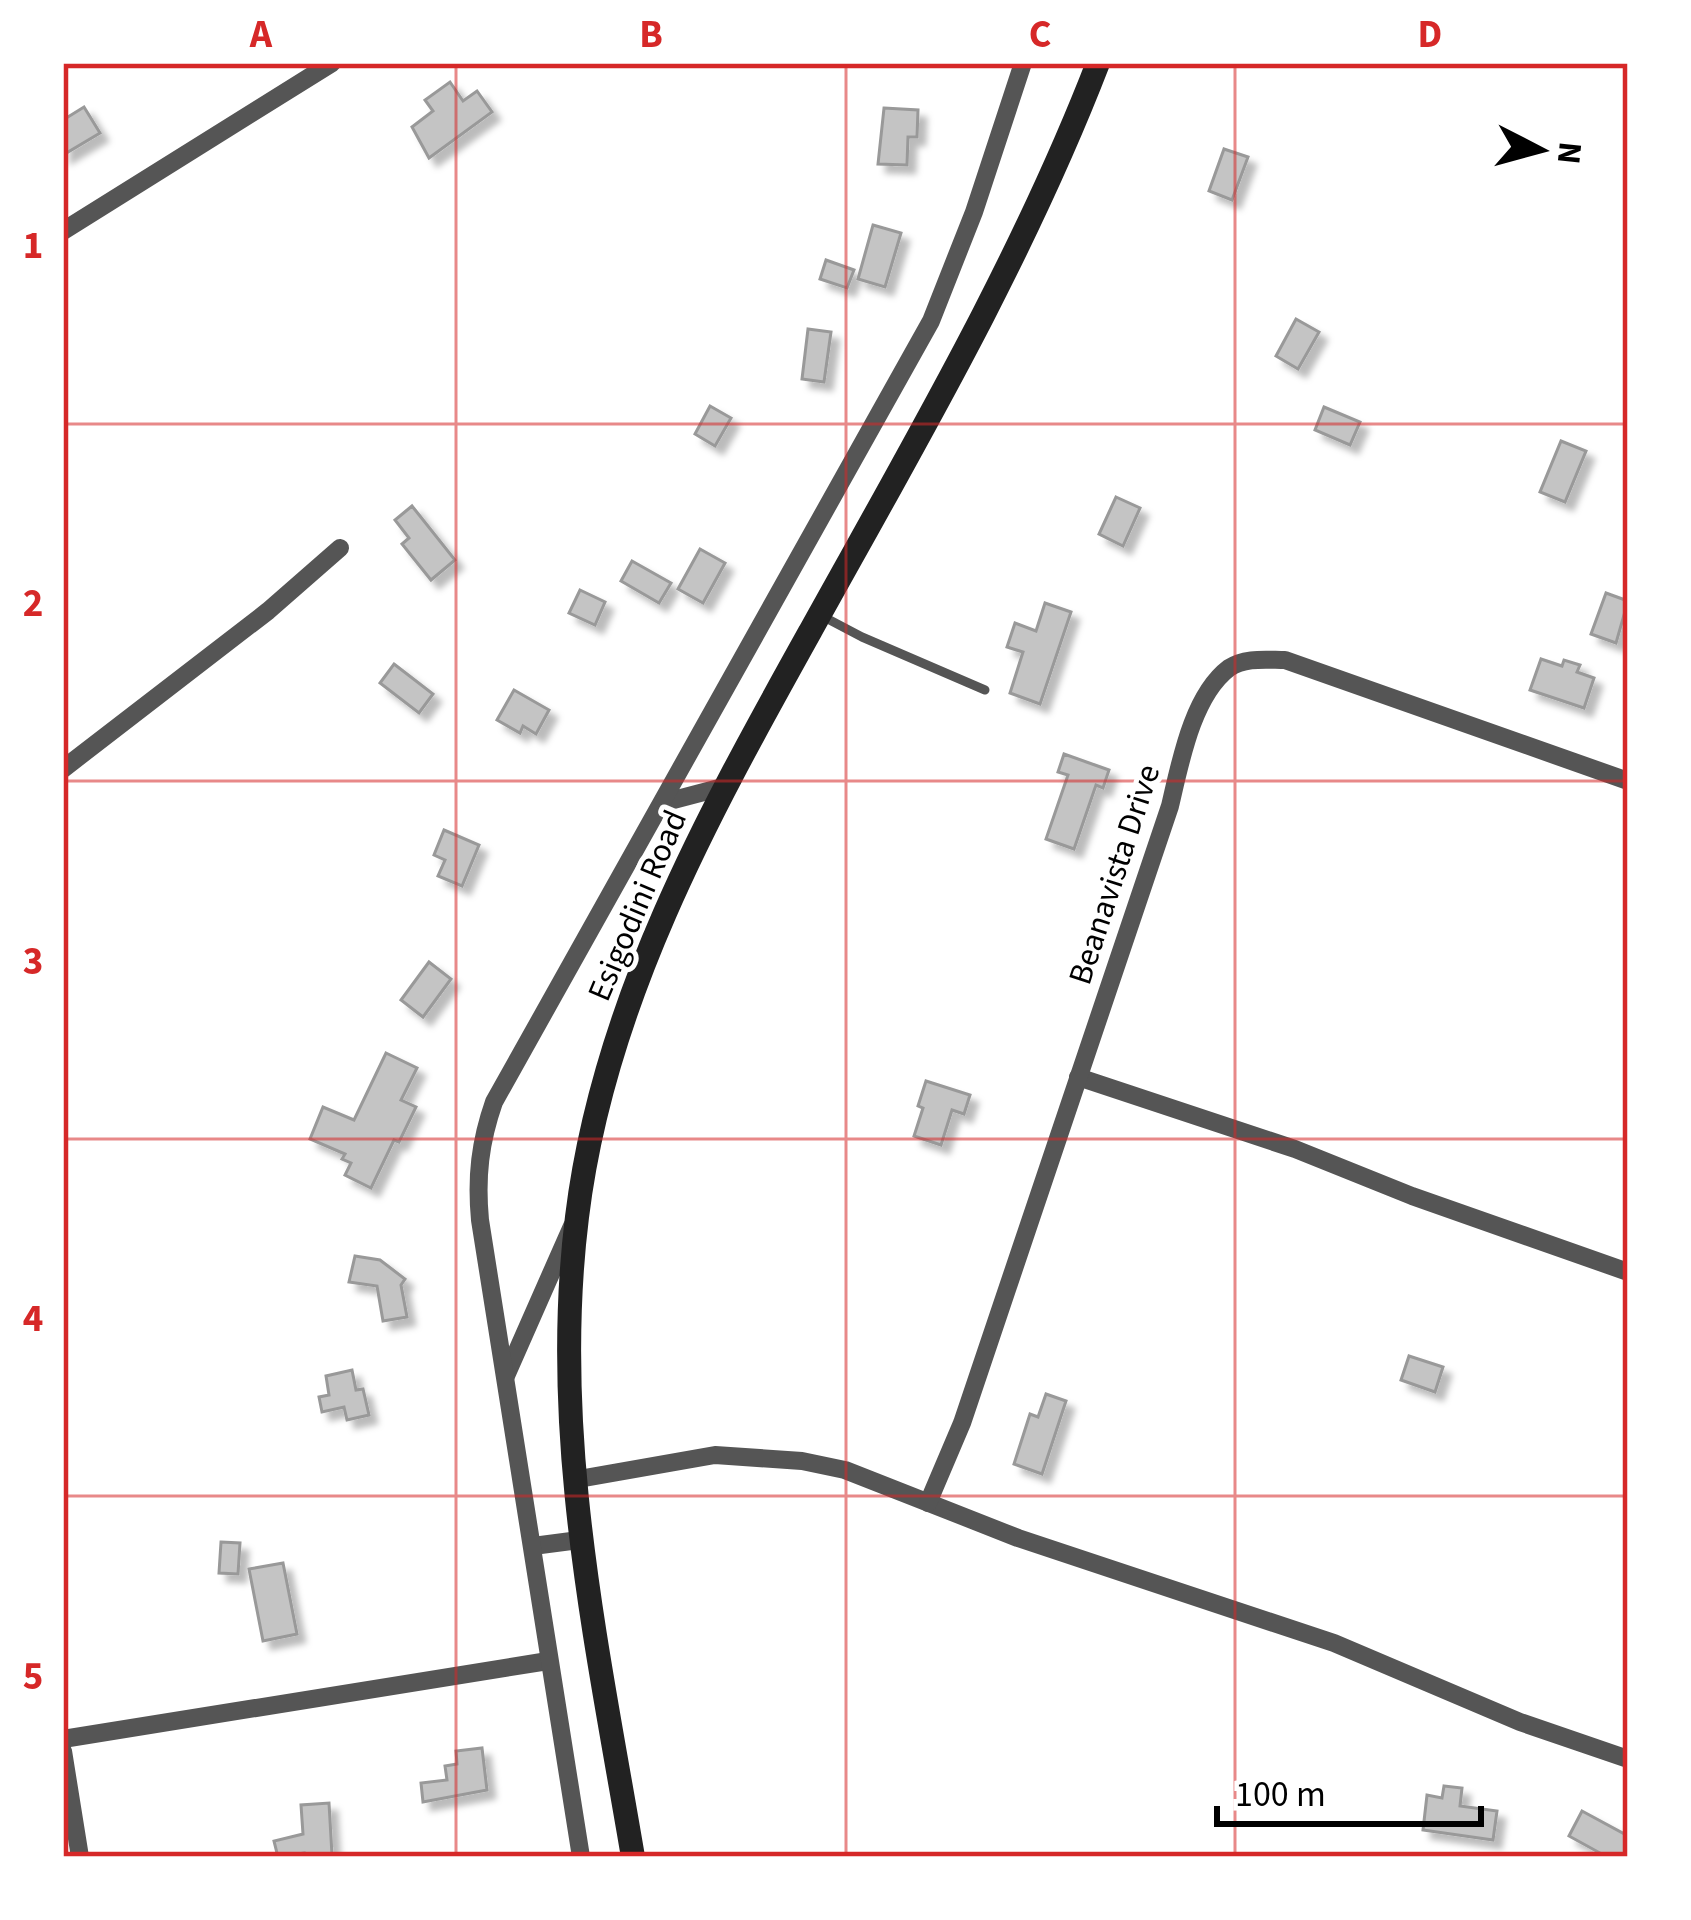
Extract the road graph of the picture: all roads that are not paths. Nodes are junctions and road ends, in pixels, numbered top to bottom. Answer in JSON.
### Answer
{"nodes":[{"id":1,"x":332,"y":63,"type":"edge"},
{"id":2,"x":1023,"y":63,"type":"edge"},
{"id":3,"x":1098,"y":63,"type":"edge"},
{"id":4,"x":63,"y":231,"type":"edge"},
{"id":5,"x":340,"y":548,"type":"dead end"},
{"id":6,"x":820,"y":614,"type":"junction"},
{"id":7,"x":985,"y":689,"type":"dead end"},
{"id":8,"x":63,"y":769,"type":"edge"},
{"id":9,"x":1628,"y":781,"type":"edge"},
{"id":10,"x":724,"y":787,"type":"junction"},
{"id":11,"x":662,"y":803,"type":"junction"},
{"id":12,"x":1078,"y":1077,"type":"junction"},
{"id":13,"x":577,"y":1216,"type":"junction"},
{"id":14,"x":1628,"y":1272,"type":"edge"},
{"id":15,"x":505,"y":1378,"type":"junction"},
{"id":16,"x":573,"y":1480,"type":"junction"},
{"id":17,"x":928,"y":1503,"type":"junction"},
{"id":18,"x":579,"y":1540,"type":"junction"},
{"id":19,"x":533,"y":1546,"type":"junction"},
{"id":20,"x":548,"y":1661,"type":"junction"},
{"id":21,"x":63,"y":1739,"type":"edge"},
{"id":22,"x":63,"y":1751,"type":"edge"},
{"id":23,"x":1628,"y":1759,"type":"edge"},
{"id":24,"x":80,"y":1857,"type":"edge"},
{"id":25,"x":581,"y":1857,"type":"edge"},
{"id":26,"x":633,"y":1857,"type":"edge"}],
"edges":[{"from":1,"to":4,"type":"street"},
{"from":2,"to":11,"type":"street"},
{"from":3,"to":6,"type":"main road","name":"Esigodini Road"},
{"from":5,"to":8,"type":"street"},
{"from":6,"to":7,"type":"lane"},
{"from":6,"to":10,"type":"main road","name":"Esigodini Road"},
{"from":9,"to":12,"type":"street","name":"Beanavista Drive"},
{"from":10,"to":11,"type":"street"},
{"from":10,"to":13,"type":"main road","name":"Esigodini Road"},
{"from":11,"to":15,"type":"street"},
{"from":12,"to":14,"type":"street"},
{"from":12,"to":17,"type":"street","name":"Beanavista Drive"},
{"from":13,"to":15,"type":"street"},
{"from":13,"to":16,"type":"main road","name":"Esigodini Road"},
{"from":15,"to":19,"type":"street"},
{"from":16,"to":17,"type":"street"},
{"from":16,"to":18,"type":"main road","name":"Esigodini Road"},
{"from":17,"to":23,"type":"street"},
{"from":18,"to":19,"type":"street"},
{"from":18,"to":26,"type":"main road","name":"Esigodini Road"},
{"from":19,"to":20,"type":"street"},
{"from":20,"to":21,"type":"street"},
{"from":20,"to":25,"type":"street"},
{"from":22,"to":24,"type":"street"}]}
